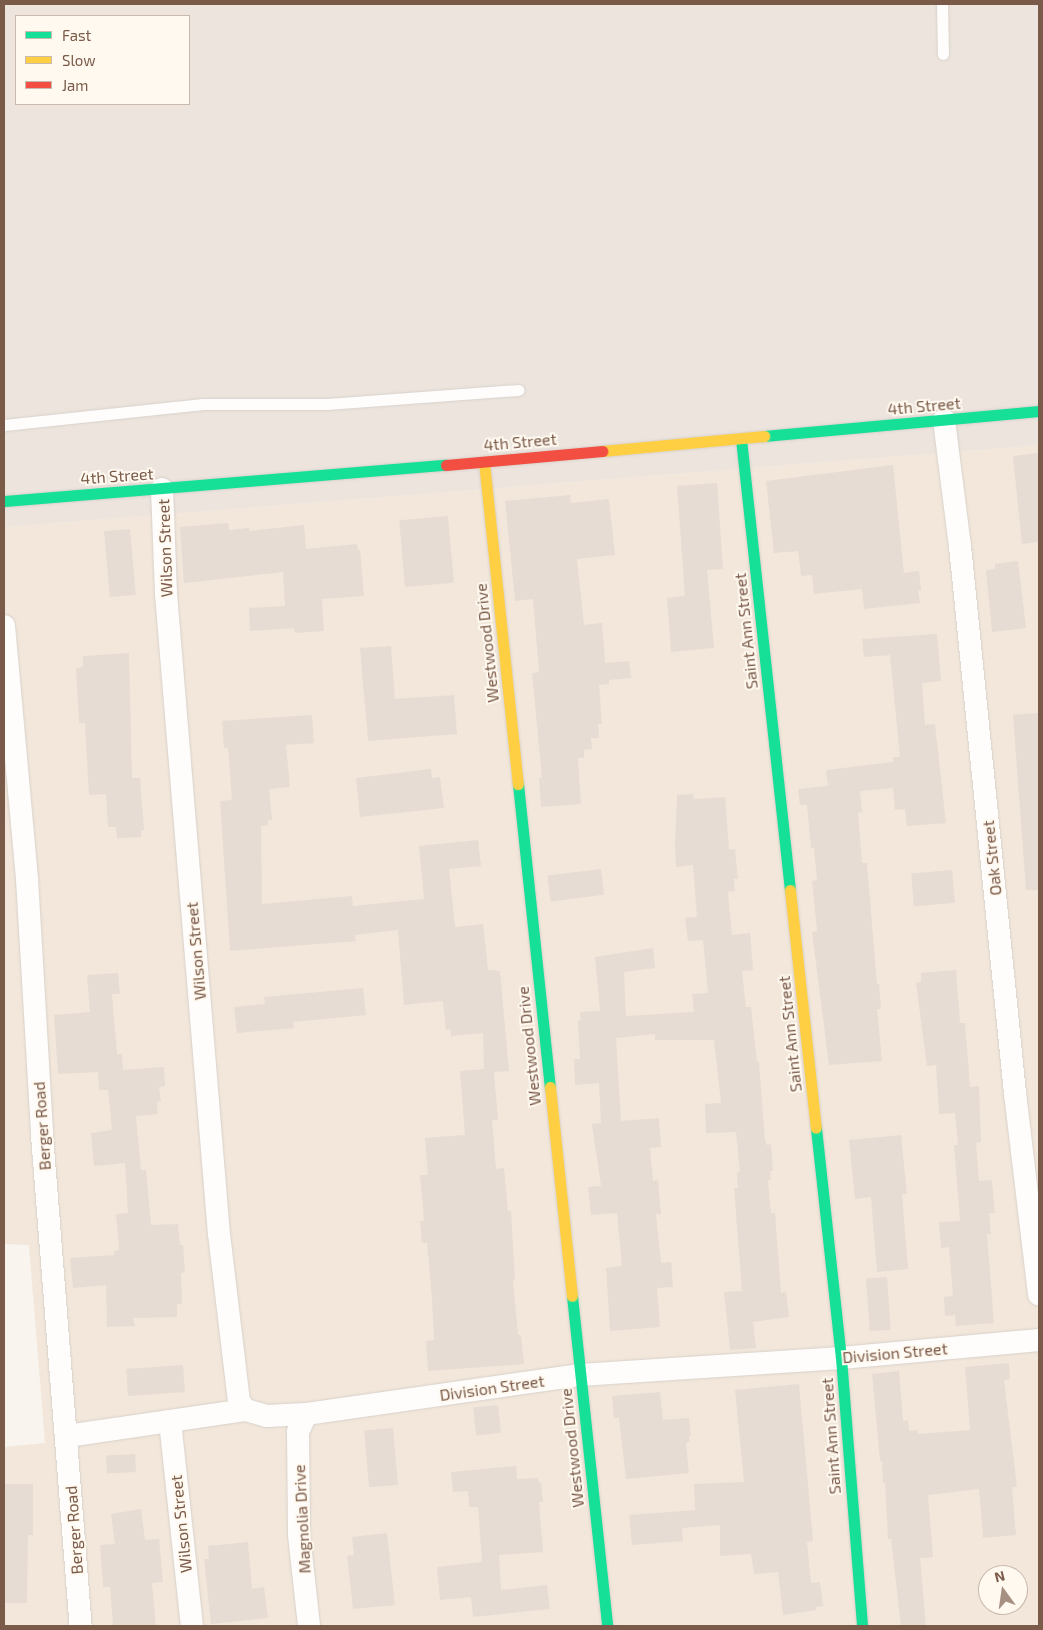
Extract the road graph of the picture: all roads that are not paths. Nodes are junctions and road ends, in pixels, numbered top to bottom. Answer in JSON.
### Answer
{"nodes":[{"id":1,"x":942,"y":4,"type":"edge"},
{"id":2,"x":943,"y":54,"type":"dead end"},
{"id":3,"x":518,"y":390,"type":"dead end"},
{"id":4,"x":1039,"y":411,"type":"edge"},
{"id":5,"x":944,"y":420,"type":"junction"},
{"id":6,"x":4,"y":425,"type":"edge"},
{"id":7,"x":741,"y":439,"type":"junction"},
{"id":8,"x":484,"y":462,"type":"junction"},
{"id":9,"x":162,"y":489,"type":"junction"},
{"id":10,"x":4,"y":501,"type":"edge"},
{"id":11,"x":4,"y":626,"type":"edge"},
{"id":12,"x":1039,"y":1295,"type":"edge"},
{"id":13,"x":1039,"y":1340,"type":"edge"},
{"id":14,"x":841,"y":1358,"type":"junction"},
{"id":15,"x":580,"y":1376,"type":"junction"},
{"id":16,"x":246,"y":1410,"type":"junction"},
{"id":17,"x":306,"y":1414,"type":"junction"},
{"id":18,"x":170,"y":1421,"type":"junction"},
{"id":19,"x":67,"y":1436,"type":"junction"},
{"id":20,"x":81,"y":1626,"type":"edge"},
{"id":21,"x":192,"y":1626,"type":"edge"},
{"id":22,"x":309,"y":1626,"type":"edge"},
{"id":23,"x":606,"y":1626,"type":"edge"},
{"id":24,"x":862,"y":1626,"type":"edge"}],
"edges":[{"from":1,"to":2,"type":"lane"},
{"from":3,"to":6,"type":"lane"},
{"from":4,"to":5,"type":"street","name":"4th Street"},
{"from":5,"to":7,"type":"street","name":"4th Street"},
{"from":5,"to":12,"type":"street","name":"Oak Street"},
{"from":7,"to":8,"type":"street","name":"4th Street"},
{"from":7,"to":14,"type":"street","name":"Saint Ann Street"},
{"from":8,"to":9,"type":"street","name":"4th Street"},
{"from":8,"to":15,"type":"street","name":"Westwood Drive"},
{"from":9,"to":10,"type":"street","name":"4th Street"},
{"from":9,"to":16,"type":"street","name":"Wilson Street"},
{"from":11,"to":19,"type":"street","name":"Berger Road"},
{"from":13,"to":14,"type":"street","name":"Division Street"},
{"from":14,"to":15,"type":"street","name":"Division Street"},
{"from":14,"to":24,"type":"street","name":"Saint Ann Street"},
{"from":15,"to":17,"type":"street","name":"Division Street"},
{"from":15,"to":23,"type":"street","name":"Westwood Drive"},
{"from":16,"to":17,"type":"street","name":"Division Street"},
{"from":16,"to":18,"type":"street","name":"Division Street"},
{"from":17,"to":22,"type":"street","name":"Magnolia Drive"},
{"from":18,"to":19,"type":"street","name":"Division Street"},
{"from":18,"to":21,"type":"street","name":"Wilson Street"},
{"from":19,"to":20,"type":"street","name":"Berger Road"}]}
